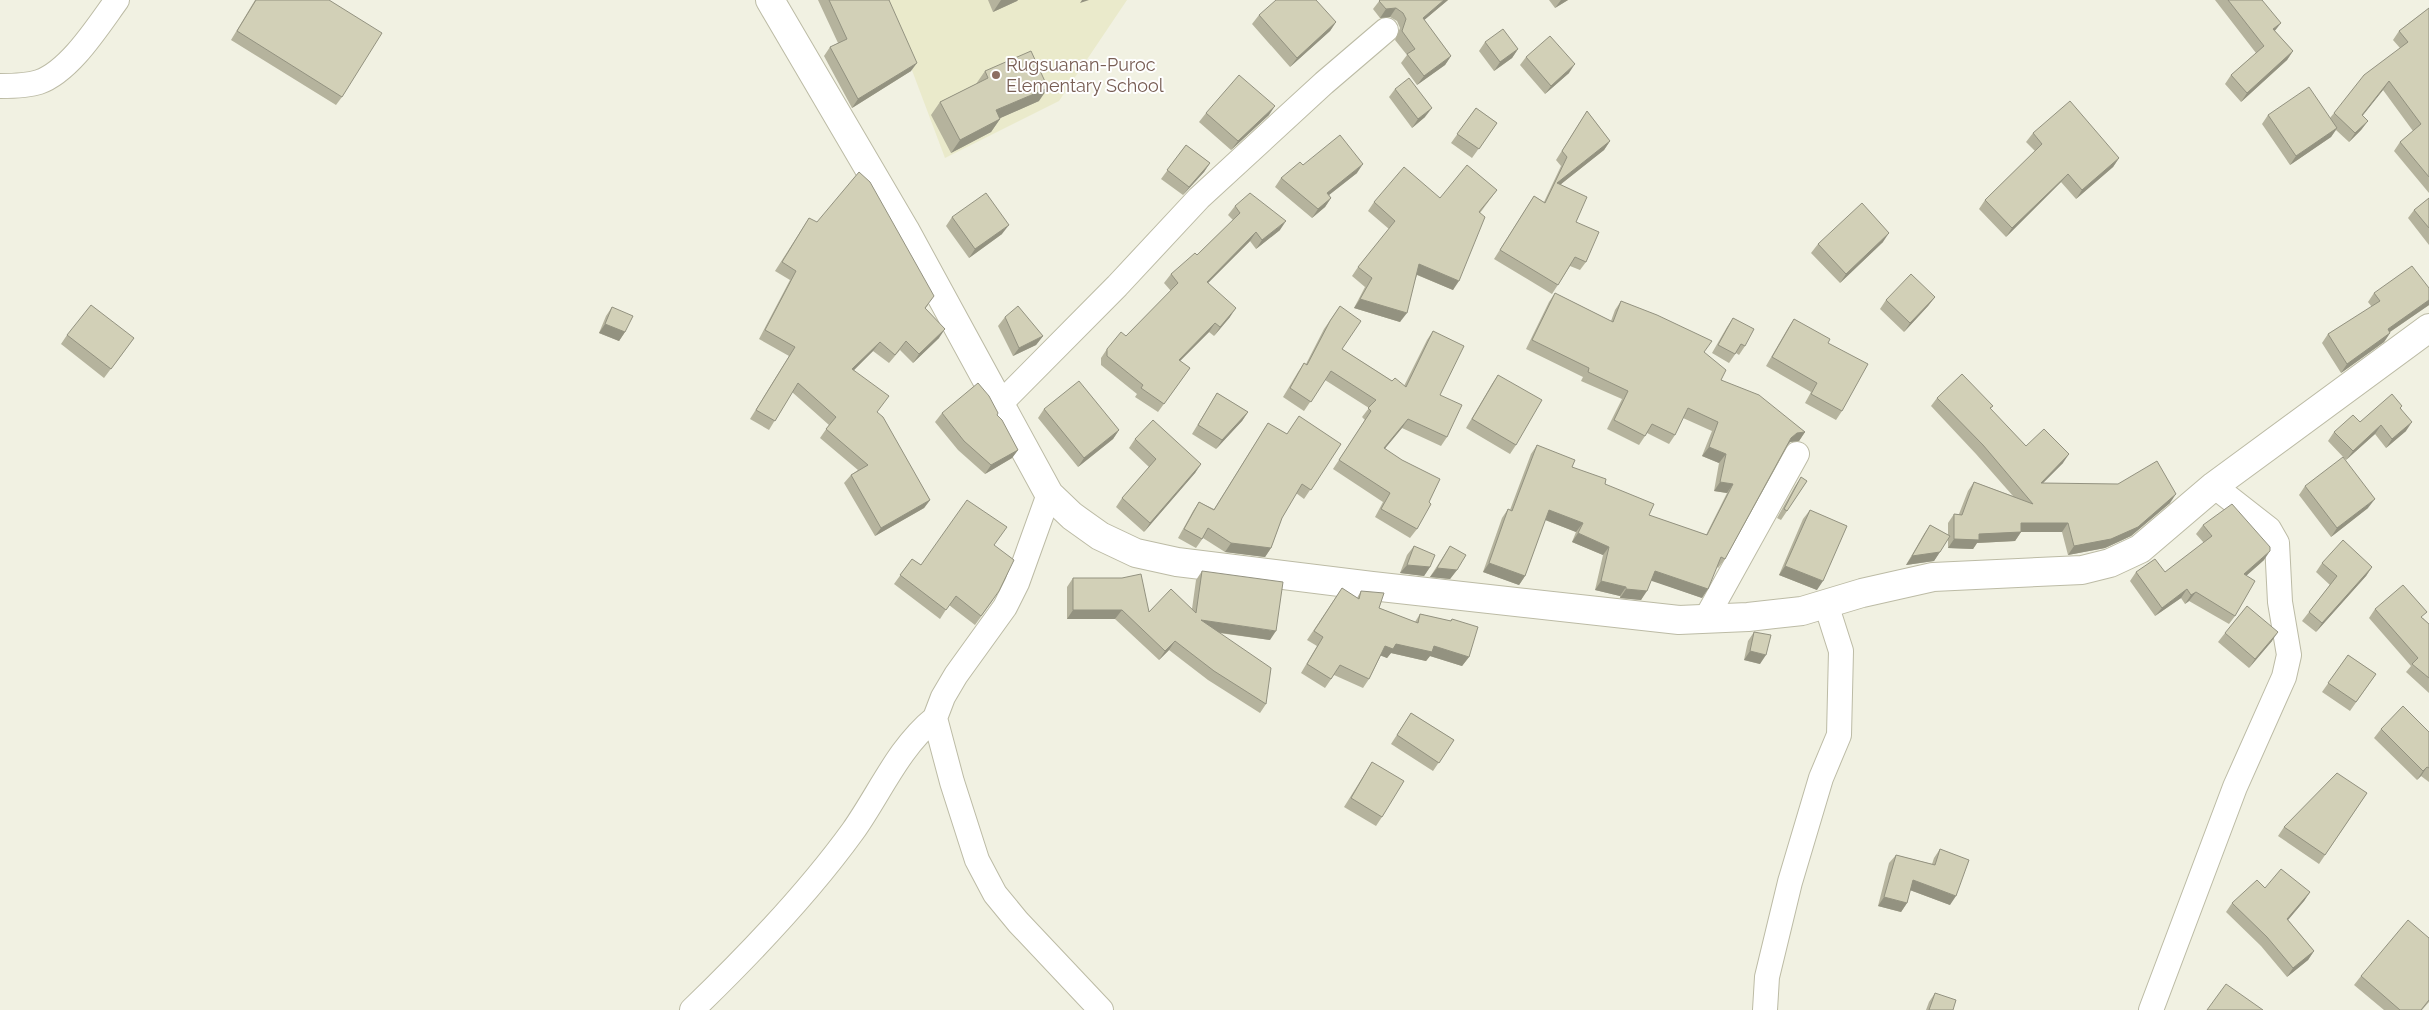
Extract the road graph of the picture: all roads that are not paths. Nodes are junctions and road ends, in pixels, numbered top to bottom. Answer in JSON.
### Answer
{"nodes":[{"id":1,"x":117,"y":0,"type":"edge"},
{"id":2,"x":770,"y":0,"type":"edge"},
{"id":3,"x":1386,"y":30,"type":"dead end"},
{"id":4,"x":0,"y":86,"type":"edge"},
{"id":5,"x":2429,"y":328,"type":"edge"},
{"id":6,"x":1000,"y":404,"type":"junction"},
{"id":7,"x":1797,"y":454,"type":"dead end"},
{"id":8,"x":2214,"y":486,"type":"junction"},
{"id":9,"x":1049,"y":494,"type":"junction"},
{"id":10,"x":1826,"y":604,"type":"junction"},
{"id":11,"x":1705,"y":620,"type":"junction"},
{"id":12,"x":935,"y":718,"type":"junction"},
{"id":13,"x":692,"y":1010,"type":"edge"},
{"id":14,"x":1101,"y":1010,"type":"edge"},
{"id":15,"x":1765,"y":1010,"type":"edge"},
{"id":16,"x":2151,"y":1010,"type":"edge"}],
"edges":[{"from":1,"to":4,"type":"street"},
{"from":2,"to":6,"type":"street"},
{"from":3,"to":6,"type":"street"},
{"from":5,"to":8,"type":"street"},
{"from":6,"to":9,"type":"street"},
{"from":7,"to":11,"type":"street"},
{"from":8,"to":10,"type":"street"},
{"from":8,"to":16,"type":"street"},
{"from":9,"to":11,"type":"street"},
{"from":9,"to":12,"type":"street"},
{"from":10,"to":11,"type":"street"},
{"from":10,"to":15,"type":"street"},
{"from":12,"to":13,"type":"street"},
{"from":12,"to":14,"type":"street"}]}
